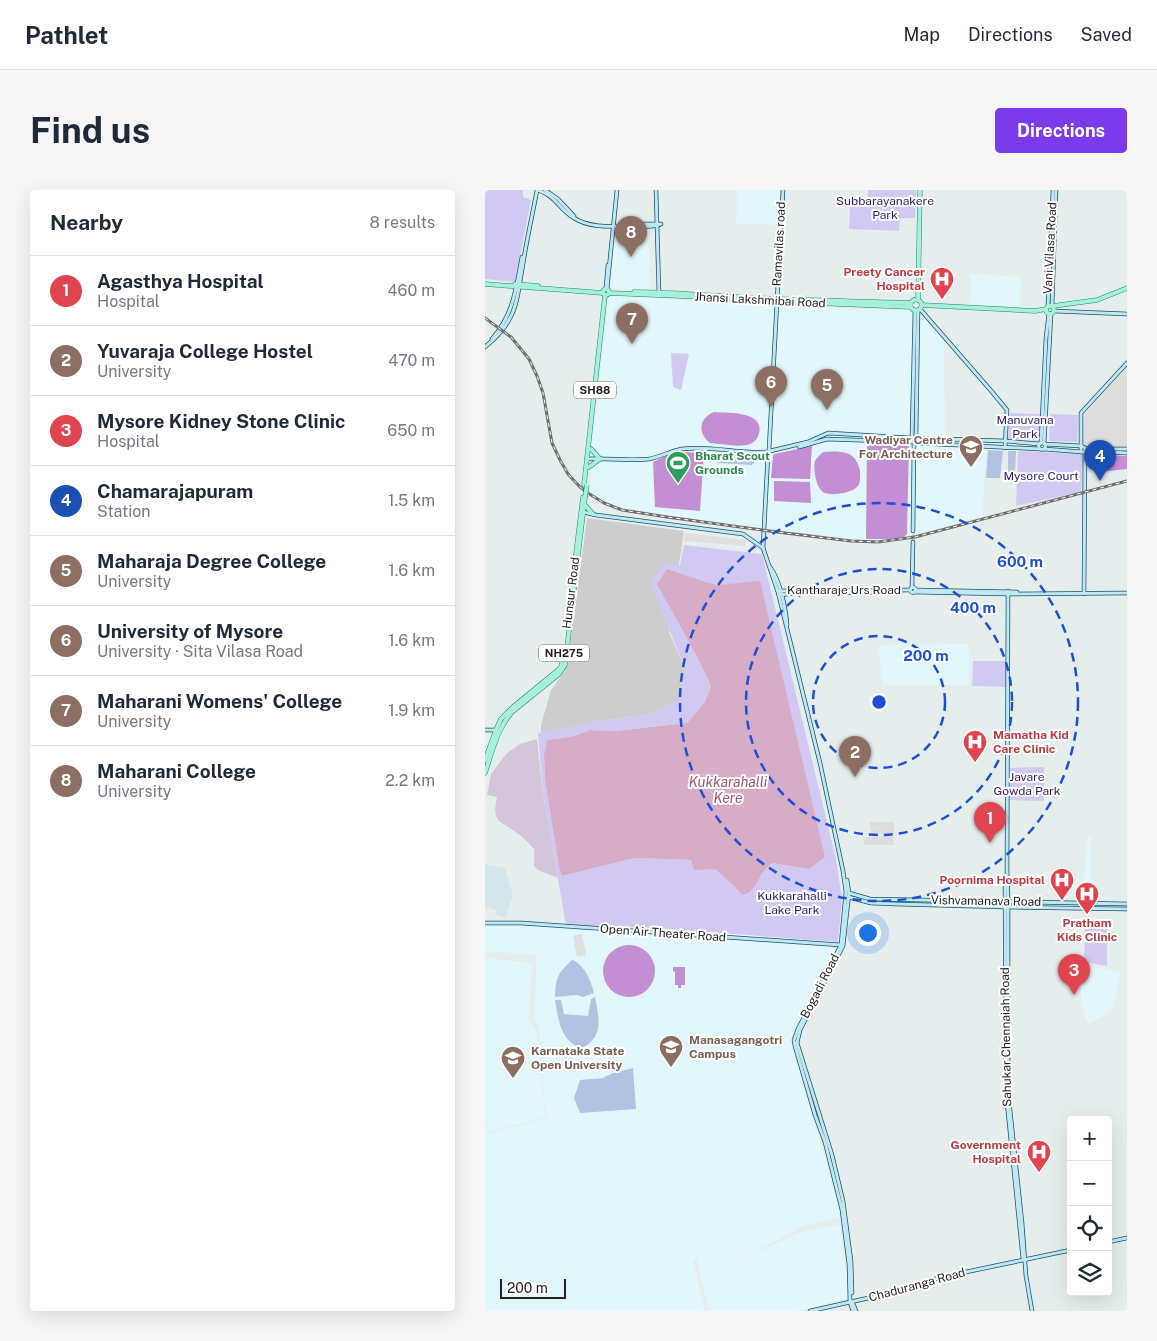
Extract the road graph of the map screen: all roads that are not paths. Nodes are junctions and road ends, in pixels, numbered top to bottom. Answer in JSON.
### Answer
{"nodes":[{"id":1,"x":536,"y":190,"type":"edge"},
{"id":2,"x":545,"y":190,"type":"edge"},
{"id":3,"x":617,"y":190,"type":"edge"},
{"id":4,"x":656,"y":190,"type":"edge"},
{"id":5,"x":783,"y":190,"type":"edge"},
{"id":6,"x":920,"y":190,"type":"edge"},
{"id":7,"x":1055,"y":190,"type":"edge"},
{"id":8,"x":659,"y":224,"type":"junction"},
{"id":9,"x":613,"y":225,"type":"junction"},
{"id":10,"x":485,"y":283,"type":"edge"},
{"id":11,"x":518,"y":286,"type":"junction"},
{"id":12,"x":1127,"y":288,"type":"edge"},
{"id":13,"x":606,"y":292,"type":"junction"},
{"id":14,"x":658,"y":294,"type":"junction"},
{"id":15,"x":776,"y":300,"type":"junction"},
{"id":16,"x":917,"y":300,"type":"junction"},
{"id":17,"x":916,"y":307,"type":"junction"},
{"id":18,"x":1050,"y":310,"type":"junction"},
{"id":19,"x":1127,"y":314,"type":"edge"},
{"id":20,"x":485,"y":346,"type":"edge"},
{"id":21,"x":1127,"y":363,"type":"edge"},
{"id":22,"x":914,"y":437,"type":"junction"},
{"id":23,"x":1005,"y":441,"type":"junction"},
{"id":24,"x":914,"y":443,"type":"junction"},
{"id":25,"x":1041,"y":444,"type":"junction"},
{"id":26,"x":1005,"y":448,"type":"junction"},
{"id":27,"x":591,"y":449,"type":"junction"},
{"id":28,"x":1042,"y":449,"type":"junction"},
{"id":29,"x":1083,"y":449,"type":"junction"},
{"id":30,"x":1127,"y":451,"type":"edge"},
{"id":31,"x":769,"y":452,"type":"junction"},
{"id":32,"x":600,"y":458,"type":"junction"},
{"id":33,"x":589,"y":459,"type":"junction"},
{"id":34,"x":589,"y":467,"type":"junction"},
{"id":35,"x":586,"y":485,"type":"junction"},
{"id":36,"x":584,"y":497,"type":"junction"},
{"id":37,"x":584,"y":504,"type":"junction"},
{"id":38,"x":582,"y":514,"type":"junction"},
{"id":39,"x":595,"y":514,"type":"junction"},
{"id":40,"x":913,"y":531,"type":"tunnel mouth"},
{"id":41,"x":913,"y":542,"type":"tunnel mouth"},
{"id":42,"x":763,"y":548,"type":"junction"},
{"id":43,"x":913,"y":590,"type":"junction"},
{"id":44,"x":779,"y":591,"type":"junction"},
{"id":45,"x":827,"y":592,"type":"junction"},
{"id":46,"x":1127,"y":592,"type":"edge"},
{"id":47,"x":796,"y":593,"type":"junction"},
{"id":48,"x":1007,"y":593,"type":"junction"},
{"id":49,"x":1084,"y":593,"type":"junction"},
{"id":50,"x":783,"y":604,"type":"junction"},
{"id":51,"x":787,"y":629,"type":"junction"},
{"id":52,"x":485,"y":730,"type":"edge"},
{"id":53,"x":498,"y":730,"type":"junction"},
{"id":54,"x":485,"y":760,"type":"edge"},
{"id":55,"x":485,"y":774,"type":"edge"},
{"id":56,"x":847,"y":895,"type":"junction"},
{"id":57,"x":1007,"y":901,"type":"junction"},
{"id":58,"x":1127,"y":904,"type":"edge"},
{"id":59,"x":1007,"y":907,"type":"junction"},
{"id":60,"x":1127,"y":909,"type":"edge"},
{"id":61,"x":485,"y":923,"type":"edge"},
{"id":62,"x":841,"y":945,"type":"junction"},
{"id":63,"x":810,"y":1092,"type":"junction"},
{"id":64,"x":1127,"y":1238,"type":"edge"},
{"id":65,"x":1112,"y":1241,"type":"edge"},
{"id":66,"x":1067,"y":1251,"type":"edge"},
{"id":67,"x":1024,"y":1260,"type":"junction"},
{"id":68,"x":851,"y":1303,"type":"junction"},
{"id":69,"x":810,"y":1311,"type":"edge"},
{"id":70,"x":854,"y":1311,"type":"edge"},
{"id":71,"x":1032,"y":1311,"type":"edge"}],
"edges":[{"from":1,"to":9,"type":"street"},
{"from":1,"to":11,"type":"street"},
{"from":2,"to":9,"type":"street"},
{"from":3,"to":9,"type":"street"},
{"from":4,"to":8,"type":"street"},
{"from":5,"to":15,"type":"street","name":"Ramavilas road"},
{"from":6,"to":16,"type":"main road"},
{"from":7,"to":18,"type":"street","name":"Vani Vilasa Road"},
{"from":8,"to":9,"type":"street"},
{"from":8,"to":14,"type":"street"},
{"from":9,"to":13,"type":"street"},
{"from":10,"to":11,"type":"main road","name":"Jhansi Lakshmibai Road"},
{"from":11,"to":13,"type":"main road","name":"Jhansi Lakshmibai Road"},
{"from":11,"to":20,"type":"street"},
{"from":12,"to":18,"type":"main road"},
{"from":13,"to":14,"type":"main road","name":"Jhansi Lakshmibai Road"},
{"from":13,"to":27,"type":"main road","name":"Hunsur Road"},
{"from":13,"to":33,"type":"main road","number":"SH88"},
{"from":14,"to":15,"type":"main road","name":"Jhansi Lakshmibai Road"},
{"from":15,"to":17,"type":"main road","name":"Jhansi Lakshmibai Road"},
{"from":15,"to":31,"type":"street","name":"Ramavilas road"},
{"from":16,"to":17,"type":"main road"},
{"from":16,"to":17,"type":"main road"},
{"from":17,"to":18,"type":"main road","name":"Jhansi Lakshmibai Road"},
{"from":17,"to":22,"type":"street"},
{"from":17,"to":23,"type":"street"},
{"from":18,"to":19,"type":"street"},
{"from":18,"to":25,"type":"street","name":"Vani Vilasa Road"},
{"from":21,"to":29,"type":"street"},
{"from":22,"to":23,"type":"street"},
{"from":22,"to":24,"type":"street"},
{"from":22,"to":24,"type":"street"},
{"from":22,"to":31,"type":"street"},
{"from":23,"to":25,"type":"street"},
{"from":23,"to":26,"type":"street"},
{"from":24,"to":26,"type":"street"},
{"from":24,"to":31,"type":"street"},
{"from":24,"to":40,"type":"street"},
{"from":25,"to":28,"type":"street","name":"Vani Vilasa Road"},
{"from":25,"to":29,"type":"street"},
{"from":26,"to":28,"type":"street"},
{"from":27,"to":32,"type":"main road"},
{"from":27,"to":33,"type":"main road","name":"Hunsur Road"},
{"from":28,"to":29,"type":"street"},
{"from":29,"to":30,"type":"street"},
{"from":29,"to":49,"type":"street"},
{"from":31,"to":32,"type":"street"},
{"from":31,"to":42,"type":"street","name":"Ramavilas road"},
{"from":32,"to":33,"type":"street"},
{"from":32,"to":34,"type":"main road"},
{"from":33,"to":34,"type":"main road","name":"Hunsur Road"},
{"from":33,"to":35,"type":"main road","number":"SH88"},
{"from":34,"to":35,"type":"main road","name":"Hunsur Road"},
{"from":35,"to":36,"type":"main road","name":"Hunsur Road","number":"SH88","bridge":true},
{"from":36,"to":37,"type":"main road"},
{"from":36,"to":38,"type":"main road","name":"Hunsur Road","number":"SH88"},
{"from":37,"to":38,"type":"main road"},
{"from":37,"to":39,"type":"main road"},
{"from":38,"to":39,"type":"street"},
{"from":38,"to":53,"type":"main road","name":"Hunsur Road","number":"NH275"},
{"from":39,"to":42,"type":"street"},
{"from":41,"to":43,"type":"street"},
{"from":42,"to":44,"type":"street","name":"Bogadi Road"},
{"from":43,"to":45,"type":"street","name":"Kantharaje Urs Road"},
{"from":43,"to":48,"type":"street","name":"Kantharaje Urs Road"},
{"from":44,"to":45,"type":"street","name":"Kantharaje Urs Road"},
{"from":44,"to":47,"type":"street","name":"Kantharaje Urs Road"},
{"from":44,"to":50,"type":"street","name":"Bogadi Road"},
{"from":44,"to":51,"type":"street","name":"Bogadi Road"},
{"from":45,"to":47,"type":"street","name":"Kantharaje Urs Road"},
{"from":46,"to":49,"type":"street","name":"Kantharaje Urs Road"},
{"from":47,"to":50,"type":"street"},
{"from":48,"to":49,"type":"street","name":"Kantharaje Urs Road"},
{"from":48,"to":57,"type":"street","name":"Sahukar Chennaiah Road"},
{"from":50,"to":51,"type":"street","name":"Bogadi Road"},
{"from":51,"to":56,"type":"street","name":"Bogadi Road"},
{"from":52,"to":53,"type":"street"},
{"from":53,"to":54,"type":"main road","name":"Hunsur Road","number":"NH275"},
{"from":53,"to":55,"type":"main road"},
{"from":56,"to":57,"type":"street","name":"Vishvamanava Road"},
{"from":56,"to":59,"type":"street","name":"Vishvamanava Road"},
{"from":56,"to":62,"type":"street","name":"Bogadi Road"},
{"from":56,"to":63,"type":"street"},
{"from":57,"to":58,"type":"street","name":"Vishvamanava Road"},
{"from":57,"to":59,"type":"street","name":"Sahukar Chennaiah Road"},
{"from":59,"to":60,"type":"street","name":"Vishvamanava Road"},
{"from":59,"to":67,"type":"street","name":"Sahukar Chennaiah Road"},
{"from":61,"to":62,"type":"street","name":"Open Air Theater Road"},
{"from":62,"to":63,"type":"street","name":"Bogadi Road"},
{"from":63,"to":68,"type":"street","name":"Bogadi Road"},
{"from":63,"to":68,"type":"street","name":"Bogadi Road"},
{"from":64,"to":65,"type":"street"},
{"from":66,"to":67,"type":"street","name":"Chaduranga Road"},
{"from":67,"to":68,"type":"street","name":"Chaduranga Road"},
{"from":67,"to":71,"type":"street","name":"Sahukar Chennaiah Road"},
{"from":68,"to":69,"type":"street","name":"Chaduranga Road"},
{"from":68,"to":70,"type":"street","name":"Bogadi Road"}]}
